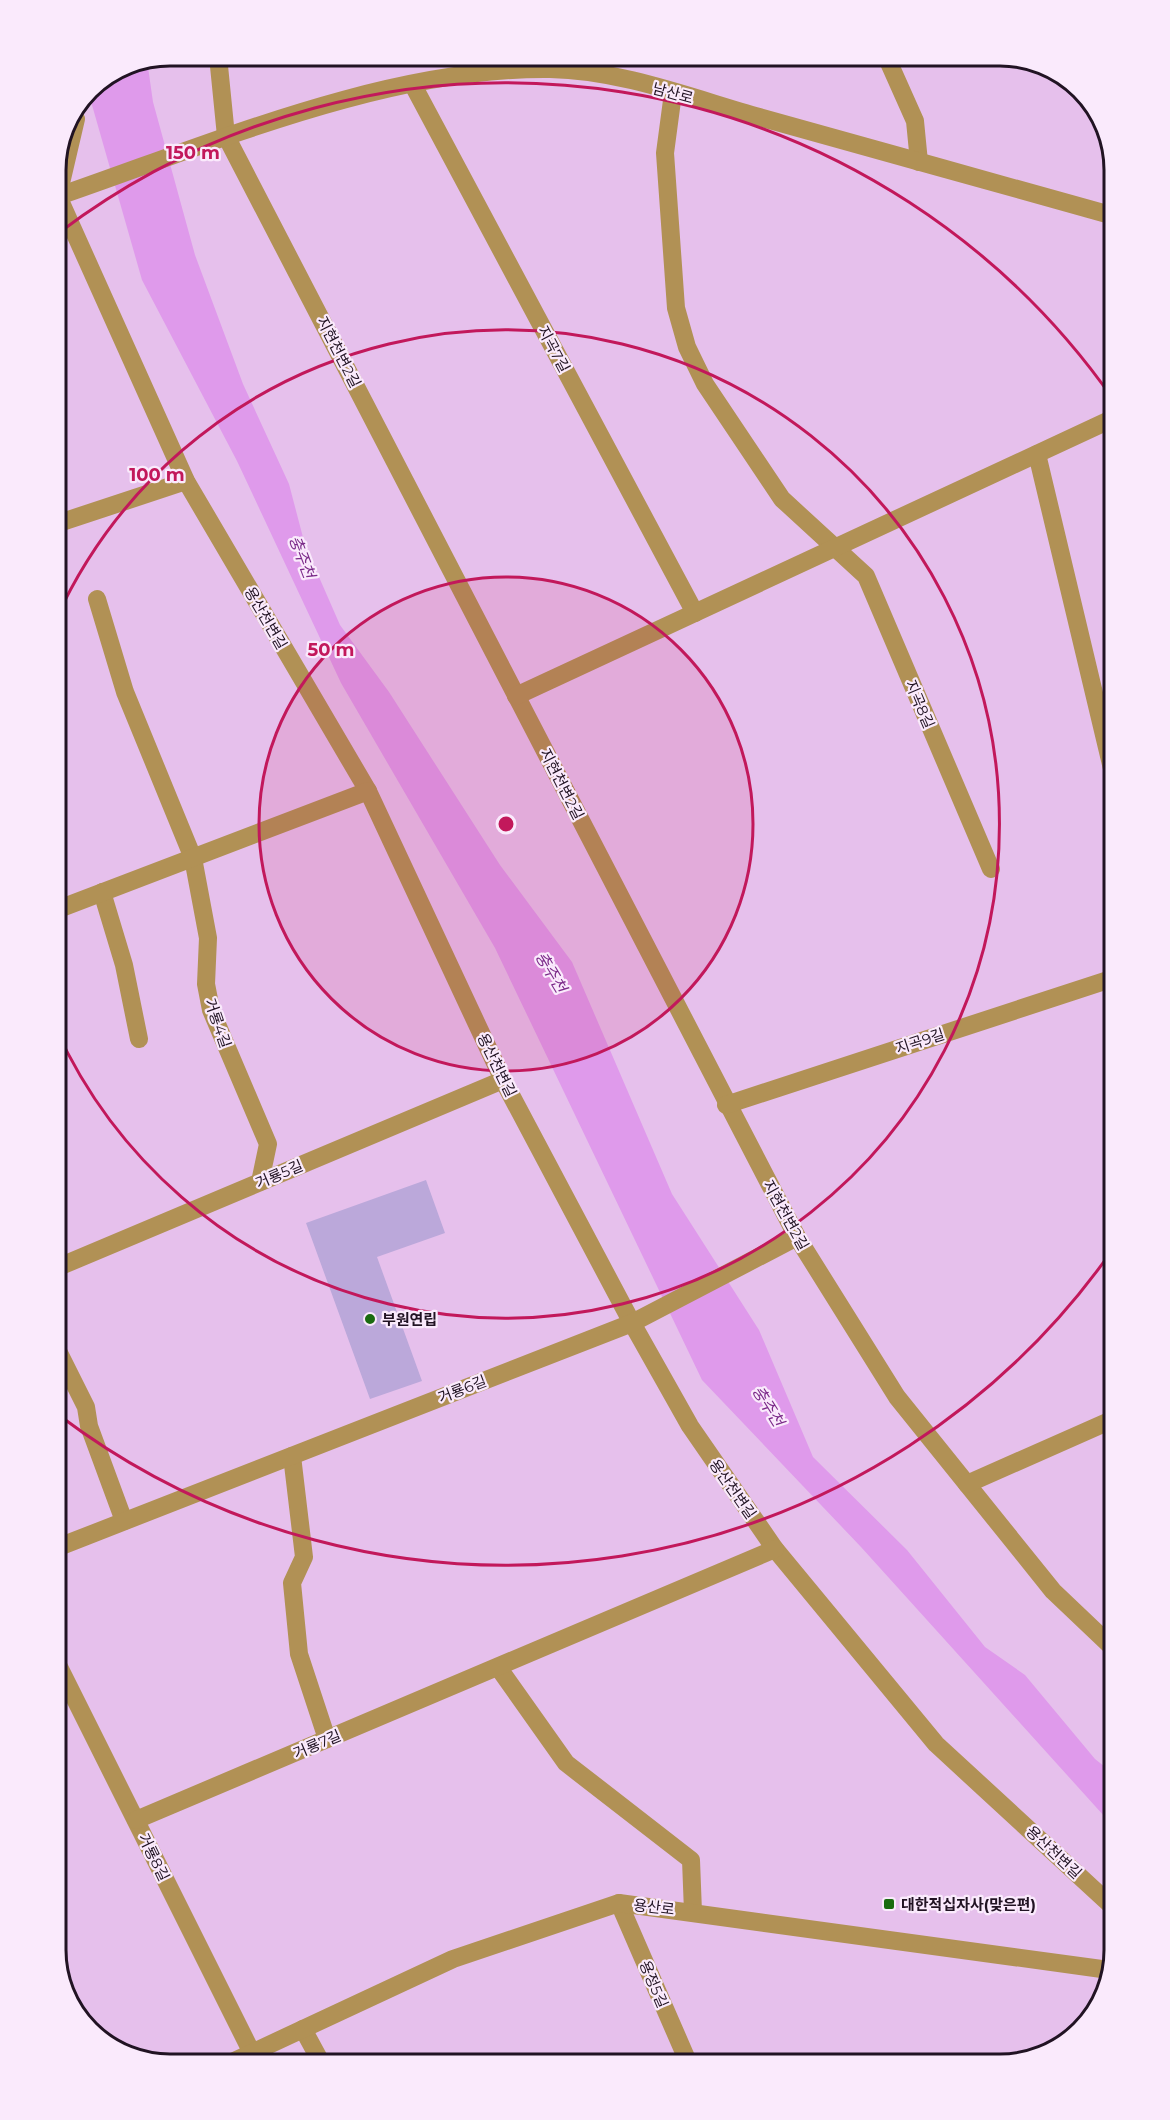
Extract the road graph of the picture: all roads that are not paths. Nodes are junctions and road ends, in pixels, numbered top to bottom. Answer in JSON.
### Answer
{"nodes":[{"id":1,"x":219,"y":66,"type":"edge"},
{"id":2,"x":890,"y":66,"type":"edge"},
{"id":3,"x":413,"y":85,"type":"junction"},
{"id":4,"x":673,"y":93,"type":"junction"},
{"id":5,"x":226,"y":136,"type":"junction"},
{"id":6,"x":919,"y":162,"type":"junction"},
{"id":7,"x":66,"y":193,"type":"edge"},
{"id":8,"x":1104,"y":213,"type":"edge"},
{"id":9,"x":66,"y":216,"type":"edge"},
{"id":10,"x":1104,"y":423,"type":"edge"},
{"id":11,"x":1037,"y":454,"type":"junction"},
{"id":12,"x":186,"y":481,"type":"junction"},
{"id":13,"x":66,"y":521,"type":"edge"},
{"id":14,"x":837,"y":547,"type":"junction"},
{"id":15,"x":97,"y":599,"type":"dead end"},
{"id":16,"x":695,"y":613,"type":"junction"},
{"id":17,"x":516,"y":696,"type":"junction"},
{"id":18,"x":1104,"y":735,"type":"edge"},
{"id":19,"x":368,"y":791,"type":"junction"},
{"id":20,"x":193,"y":858,"type":"junction"},
{"id":21,"x":991,"y":869,"type":"dead end"},
{"id":22,"x":102,"y":892,"type":"junction"},
{"id":23,"x":66,"y":906,"type":"edge"},
{"id":24,"x":1104,"y":981,"type":"edge"},
{"id":25,"x":139,"y":1039,"type":"dead end"},
{"id":26,"x":503,"y":1080,"type":"junction"},
{"id":27,"x":726,"y":1105,"type":"junction"},
{"id":28,"x":260,"y":1182,"type":"junction"},
{"id":29,"x":797,"y":1237,"type":"junction"},
{"id":30,"x":66,"y":1264,"type":"edge"},
{"id":31,"x":632,"y":1323,"type":"junction"},
{"id":32,"x":66,"y":1367,"type":"edge"},
{"id":33,"x":1104,"y":1423,"type":"edge"},
{"id":34,"x":292,"y":1456,"type":"junction"},
{"id":35,"x":967,"y":1484,"type":"junction"},
{"id":36,"x":124,"y":1521,"type":"junction"},
{"id":37,"x":66,"y":1544,"type":"edge"},
{"id":38,"x":775,"y":1549,"type":"junction"},
{"id":39,"x":1104,"y":1639,"type":"edge"},
{"id":40,"x":498,"y":1667,"type":"junction"},
{"id":41,"x":66,"y":1681,"type":"edge"},
{"id":42,"x":327,"y":1739,"type":"junction"},
{"id":43,"x":136,"y":1820,"type":"junction"},
{"id":44,"x":1104,"y":1899,"type":"edge"},
{"id":45,"x":619,"y":1903,"type":"junction"},
{"id":46,"x":693,"y":1912,"type":"junction"},
{"id":47,"x":1102,"y":1969,"type":"edge"},
{"id":48,"x":303,"y":2029,"type":"junction"},
{"id":49,"x":252,"y":2053,"type":"joint"},
{"id":50,"x":317,"y":2054,"type":"edge"},
{"id":51,"x":685,"y":2054,"type":"edge"}],
"edges":[{"from":1,"to":5,"type":"street","name":"지현천변2길"},
{"from":2,"to":6,"type":"street"},
{"from":3,"to":4,"type":"street","name":"남산로"},
{"from":3,"to":5,"type":"street","name":"남산로"},
{"from":3,"to":16,"type":"street","name":"지곡7길"},
{"from":4,"to":6,"type":"street","name":"남산로"},
{"from":4,"to":14,"type":"street","name":"지곡8길"},
{"from":5,"to":7,"type":"street","name":"남산로"},
{"from":5,"to":17,"type":"street","name":"지현천변2길"},
{"from":6,"to":8,"type":"street","name":"남산로"},
{"from":9,"to":12,"type":"street","name":"용산천변길"},
{"from":10,"to":11,"type":"street"},
{"from":11,"to":14,"type":"street"},
{"from":11,"to":18,"type":"street"},
{"from":12,"to":13,"type":"street"},
{"from":12,"to":19,"type":"street","name":"용산천변길"},
{"from":14,"to":16,"type":"street"},
{"from":14,"to":21,"type":"street","name":"지곡8길"},
{"from":15,"to":20,"type":"street","name":"거룡4길"},
{"from":16,"to":17,"type":"street"},
{"from":17,"to":27,"type":"street","name":"지현천변2길"},
{"from":19,"to":20,"type":"street"},
{"from":19,"to":26,"type":"street","name":"용산천변길"},
{"from":20,"to":22,"type":"street"},
{"from":20,"to":28,"type":"street","name":"거룡4길"},
{"from":22,"to":23,"type":"street"},
{"from":22,"to":25,"type":"street"},
{"from":24,"to":27,"type":"street","name":"지곡9길"},
{"from":26,"to":28,"type":"street","name":"거룡5길"},
{"from":26,"to":31,"type":"street","name":"용산천변길"},
{"from":27,"to":29,"type":"street","name":"지현천변2길"},
{"from":28,"to":30,"type":"street","name":"거룡5길"},
{"from":29,"to":31,"type":"street","name":"거룡6길"},
{"from":29,"to":35,"type":"street","name":"지현천변2길"},
{"from":31,"to":34,"type":"street","name":"거룡6길"},
{"from":31,"to":38,"type":"street","name":"용산천변길"},
{"from":32,"to":36,"type":"street"},
{"from":33,"to":35,"type":"street"},
{"from":34,"to":36,"type":"street","name":"거룡6길"},
{"from":34,"to":42,"type":"street"},
{"from":35,"to":39,"type":"street","name":"지현천변2길"},
{"from":36,"to":37,"type":"street","name":"거룡6길"},
{"from":38,"to":40,"type":"street","name":"거룡7길"},
{"from":38,"to":44,"type":"street","name":"용산천변길"},
{"from":40,"to":42,"type":"street","name":"거룡7길"},
{"from":40,"to":46,"type":"street"},
{"from":41,"to":43,"type":"street","name":"거룡8길"},
{"from":42,"to":43,"type":"street","name":"거룡7길"},
{"from":43,"to":49,"type":"street","name":"거룡8길"},
{"from":45,"to":46,"type":"street","name":"용산로"},
{"from":45,"to":48,"type":"street","name":"용산로"},
{"from":45,"to":51,"type":"street","name":"용정5길"},
{"from":46,"to":47,"type":"street","name":"용산로"},
{"from":48,"to":49,"type":"street","name":"용산로"},
{"from":48,"to":50,"type":"street"}]}
